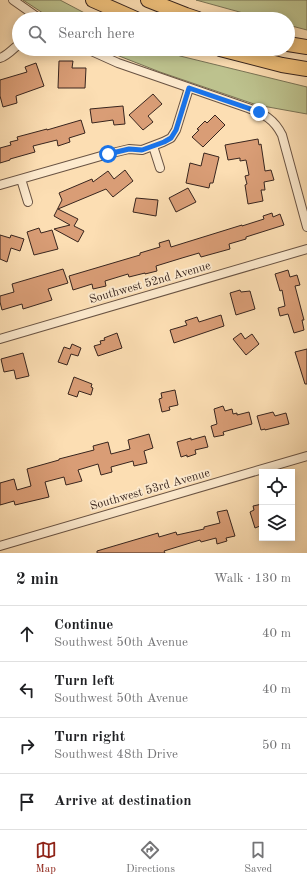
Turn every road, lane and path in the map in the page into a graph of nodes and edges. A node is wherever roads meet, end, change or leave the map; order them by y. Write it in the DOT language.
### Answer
graph roads {
  1 [pos="13,0"];
  2 [pos="93,0"];
  3 [pos="148,0"];
  4 [pos="30,12"];
  5 [pos="120,12"];
  6 [pos="178,12"];
  7 [pos="295,45"];
  8 [pos="307,47"];
  9 [pos="12,50"];
  10 [pos="102,56"];
  11 [pos="247,56"];
  12 [pos="0,58"];
  13 [pos="307,69"];
  14 [pos="189,88"];
  15 [pos="153,146"];
  16 [pos="160,168"];
  17 [pos="21,179"];
  18 [pos="0,185"];
  19 [pos="28,202"];
  20 [pos="307,227"];
  21 [pos="307,249"];
  22 [pos="0,339"];
  23 [pos="307,456"];
  24 [pos="0,546"];
  1 -- 4 [label="street"];
  2 -- 5 [label="highway"];
  3 -- 6 [label="highway"];
  7 -- 8 [label="highway"];
  9 -- 12 [label="street"];
  10 -- 14 [label="street"];
  11 -- 13 [label="highway"];
  14 -- 15 [label="street"];
  14 -- 20 [label="street"];
  15 -- 16 [label="street"];
  15 -- 17 [label="street"];
  17 -- 18 [label="street"];
  17 -- 19 [label="street"];
  21 -- 22 [label="street, Southwest 52nd Avenue"];
  23 -- 24 [label="street, Southwest 53rd Avenue"];
}
